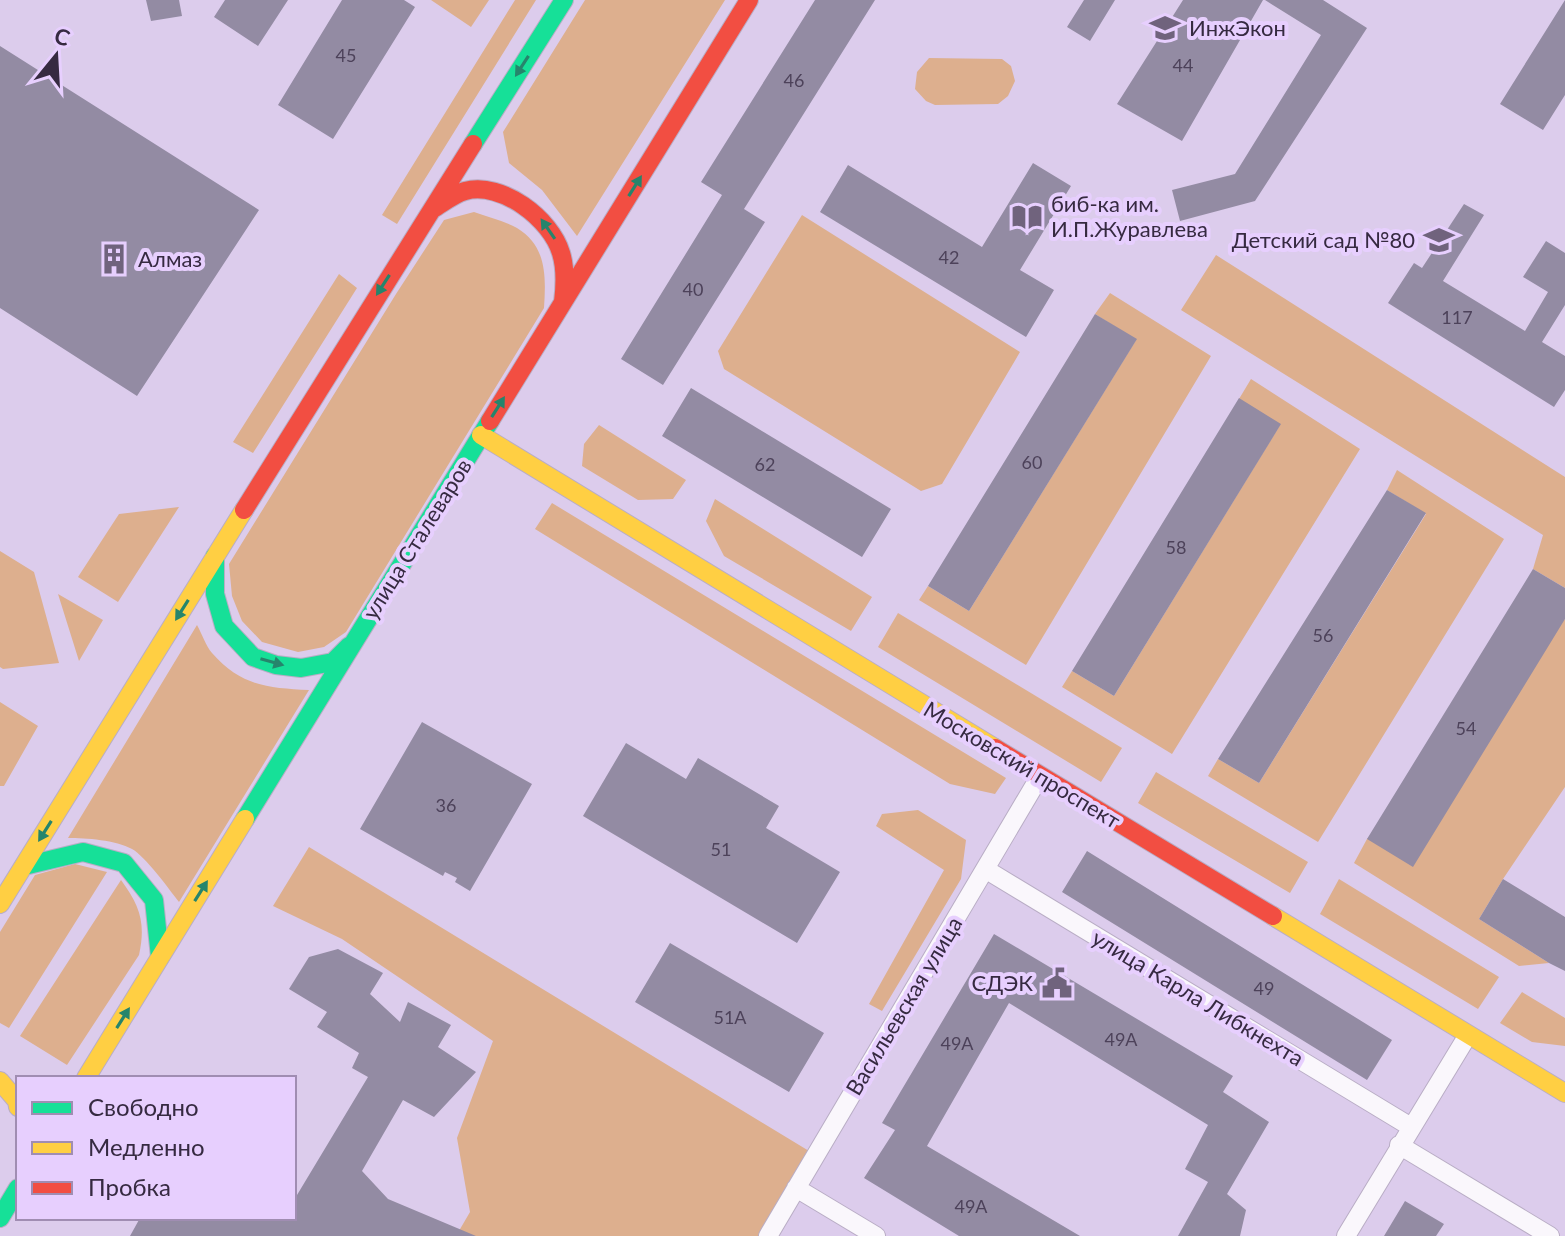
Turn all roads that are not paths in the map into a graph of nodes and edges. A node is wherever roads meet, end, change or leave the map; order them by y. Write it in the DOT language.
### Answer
graph roads {
  1 [pos="564,0"];
  2 [pos="749,0"];
  3 [pos="432,210"];
  4 [pos="563,303"];
  5 [pos="481,435"];
  6 [pos="215,555"];
  7 [pos="356,639"];
  8 [pos="1040,776"];
  9 [pos="24,866"];
  10 [pos="985,869"];
  11 [pos="0,904"];
  12 [pos="160,957"];
  13 [pos="1468,1035"];
  14 [pos="87,1076"];
  15 [pos="0,1081"];
  16 [pos="1565,1093"];
  17 [pos="16,1100"];
  18 [pos="1411,1127"];
  19 [pos="1399,1145"];
  20 [pos="796,1188"];
  21 [pos="16,1191"];
  22 [pos="0,1218"];
  23 [pos="768,1236"];
  24 [pos="876,1236"];
  25 [pos="1346,1236"];
  26 [pos="1550,1236"];
  1 -- 3 [label="main road, one-way"];
  4 -- 2 [label="main road, улица Сталеваров, one-way"];
  4 -- 3 [label="main road, one-way"];
  3 -- 6 [label="main road, one-way"];
  5 -- 4 [label="main road, улица Сталеваров, one-way"];
  5 -- 7 [label="main road, улица Сталеваров"];
  5 -- 8 [label="main road, Московский проспект"];
  6 -- 7 [label="main road, one-way"];
  6 -- 9 [label="main road, one-way"];
  12 -- 7 [label="main road, улица Сталеваров, one-way"];
  8 -- 10 [label="street, Васильевская улица"];
  8 -- 13 [label="main road, Московский проспект"];
  9 -- 11 [label="main road"];
  9 -- 12 [label="main road"];
  10 -- 18 [label="street, улица Карла Либкнехта"];
  10 -- 20 [label="street, Васильевская улица"];
  14 -- 12 [label="main road, улица Сталеваров, one-way"];
  13 -- 16 [label="main road, Московский проспект"];
  13 -- 18 [label="street"];
  15 -- 17 [label="main road"];
  18 -- 19 [label="street"];
  19 -- 25 [label="street"];
  19 -- 26 [label="street"];
  20 -- 23 [label="street, Васильевская улица"];
  20 -- 24 [label="street"];
  21 -- 22 [label="main road"];
}
